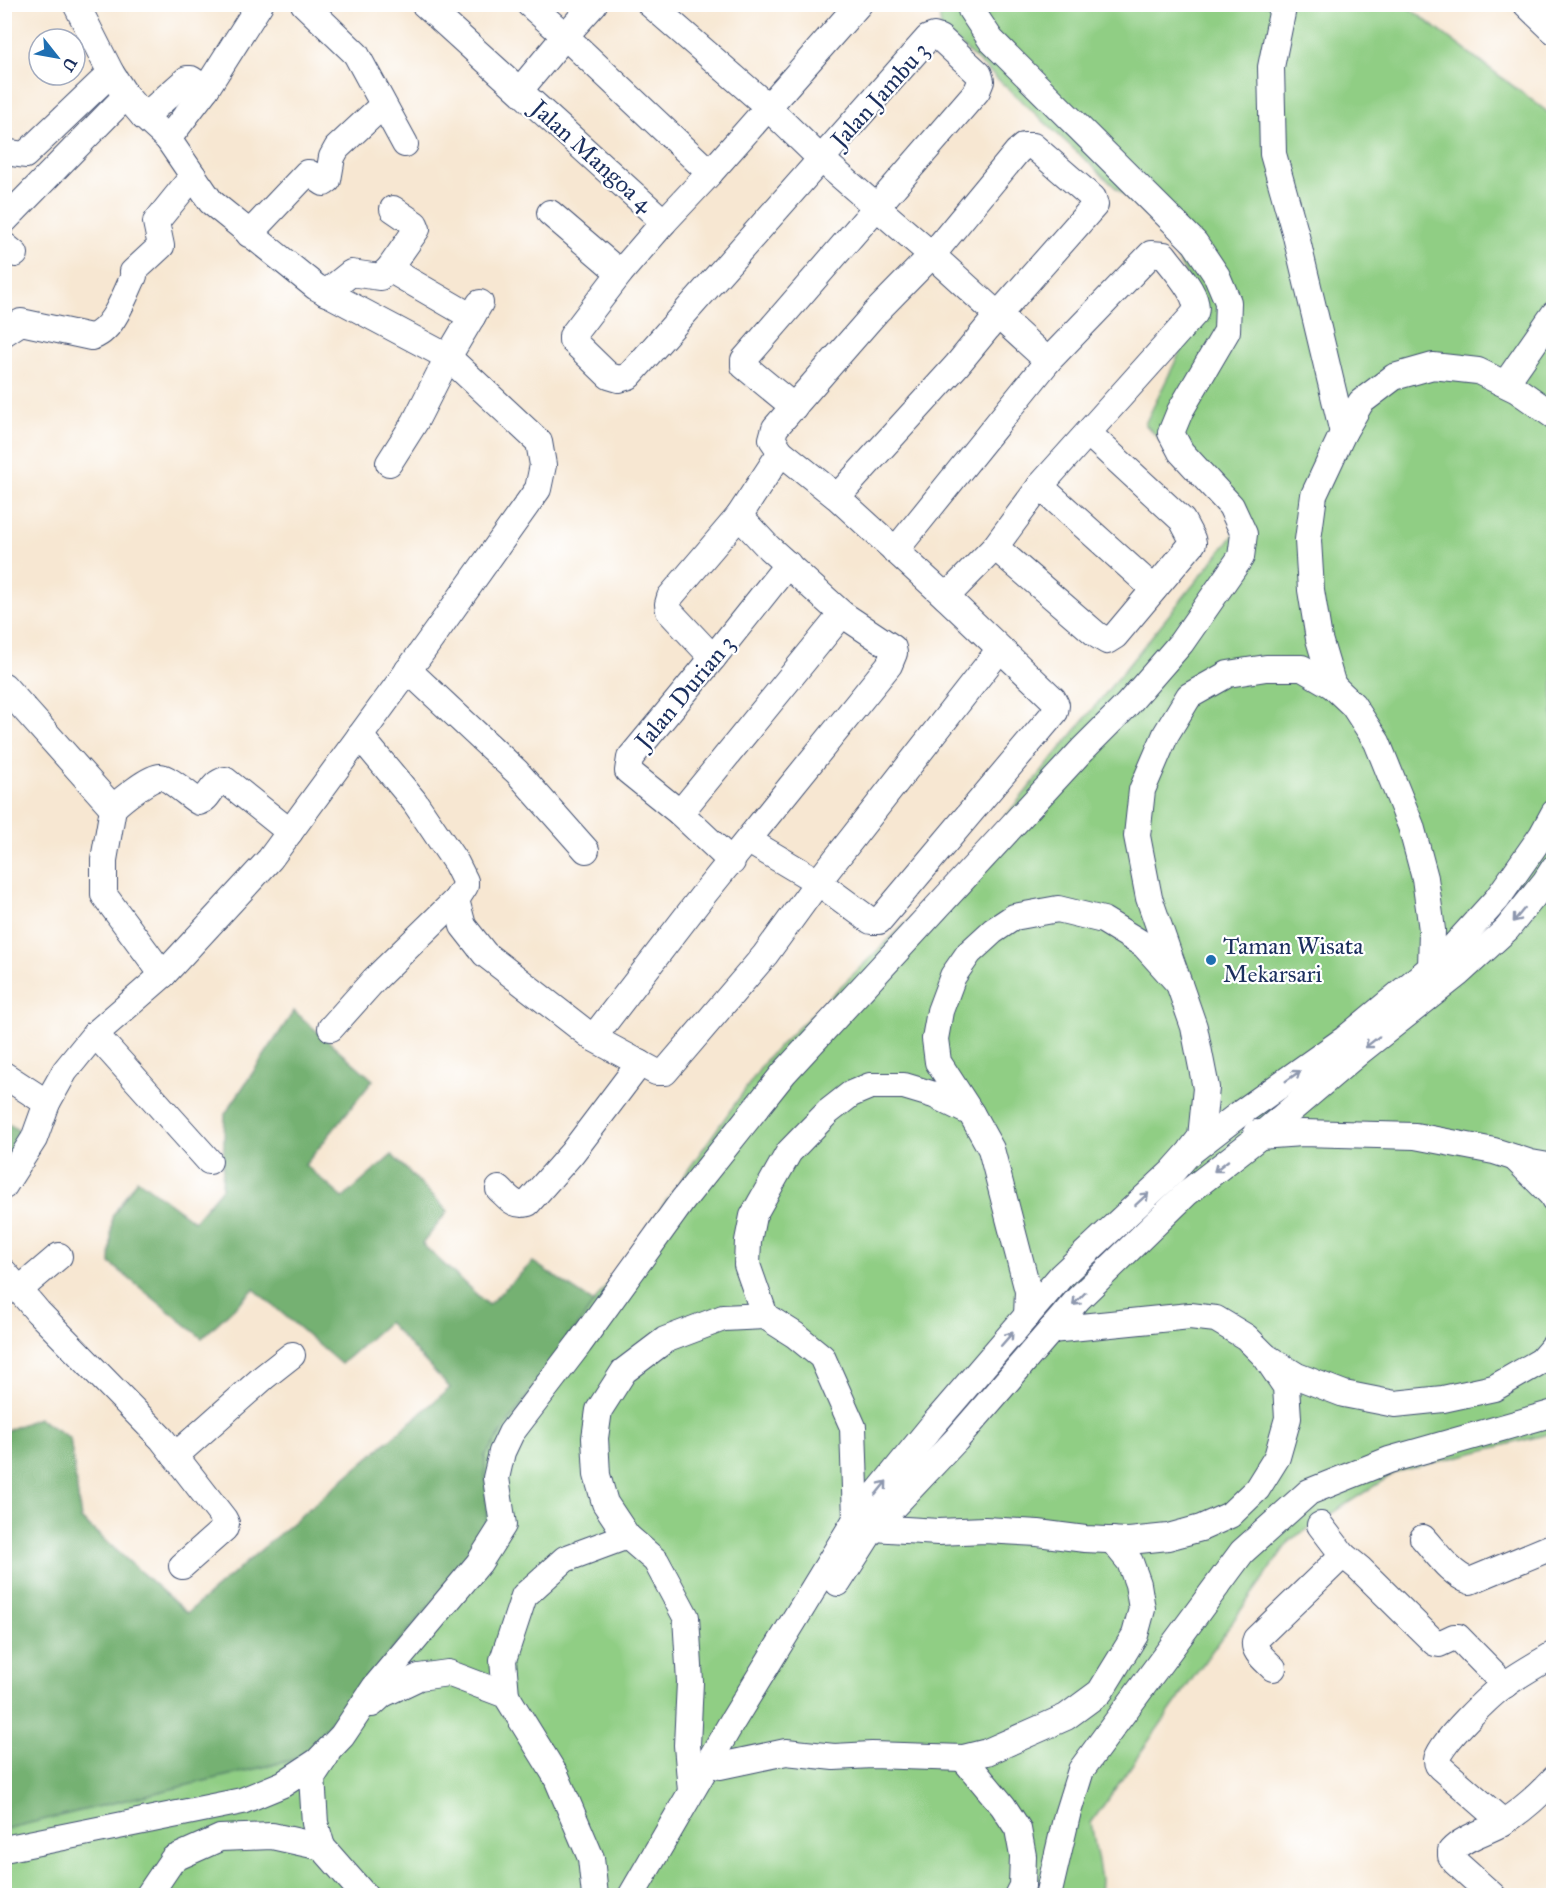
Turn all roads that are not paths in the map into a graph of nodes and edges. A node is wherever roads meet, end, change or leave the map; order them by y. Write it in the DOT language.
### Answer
graph roads {
  1 [pos="76,4"];
  2 [pos="260,4"];
  3 [pos="304,4"];
  4 [pos="424,4"];
  5 [pos="529,4"];
  6 [pos="594,4"];
  7 [pos="650,4"];
  8 [pos="859,4"];
  9 [pos="970,4"];
  10 [pos="1279,4"];
  11 [pos="1526,4"];
  12 [pos="1554,31"];
  13 [pos="565,36"];
  14 [pos="111,73"];
  15 [pos="206,89"];
  16 [pos="520,90"];
  17 [pos="126,96"];
  18 [pos="383,105"];
  19 [pos="768,108"];
  20 [pos="144,117"];
  21 [pos="168,139"];
  22 [pos="405,144"];
  23 [pos="4,152"];
  24 [pos="821,159"];
  25 [pos="710,173"];
  26 [pos="193,176"];
  27 [pos="876,207"];
  28 [pos="393,210"];
  29 [pos="550,213"];
  30 [pos="4,221"];
  31 [pos="664,222"];
  32 [pos="249,234"];
  33 [pos="932,255"];
  34 [pos="389,270"];
  35 [pos="620,273"];
  36 [pos="326,293"];
  37 [pos="1554,314"];
  38 [pos="998,315"];
  39 [pos="4,333"];
  40 [pos="448,357"];
  41 [pos="1048,361"];
  42 [pos="1506,383"];
  43 [pos="794,407"];
  44 [pos="1554,416"];
  45 [pos="1343,433"];
  46 [pos="1089,434"];
  47 [pos="781,452"];
  48 [pos="389,463"];
  49 [pos="1040,486"];
  50 [pos="837,497"];
  51 [pos="739,516"];
  52 [pos="995,547"];
  53 [pos="895,551"];
  54 [pos="788,564"];
  55 [pos="1154,589"];
  56 [pos="946,597"];
  57 [pos="842,614"];
  58 [pos="1000,649"];
  59 [pos="713,658"];
  60 [pos="408,670"];
  61 [pos="4,686"];
  62 [pos="1333,686"];
  63 [pos="360,736"];
  64 [pos="113,808"];
  65 [pos="680,813"];
  66 [pos="1554,813"];
  67 [pos="290,832"];
  68 [pos="749,841"];
  69 [pos="586,849"];
  70 [pos="732,862"];
  71 [pos="1514,873"];
  72 [pos="1551,877"];
  73 [pos="818,882"];
  74 [pos="456,900"];
  75 [pos="1431,968"];
  76 [pos="163,975"];
  77 [pos="1179,984"];
  78 [pos="331,1028"];
  79 [pos="95,1034"];
  80 [pos="593,1038"];
  81 [pos="640,1063"];
  82 [pos="4,1075"];
  83 [pos="47,1103"];
  84 [pos="971,1113"];
  85 [pos="1238,1115"];
  86 [pos="1260,1136"];
  87 [pos="1188,1154"];
  88 [pos="1514,1158"];
  89 [pos="209,1161"];
  90 [pos="1554,1167"];
  91 [pos="4,1186"];
  92 [pos="499,1189"];
  93 [pos="1554,1199"];
  94 [pos="59,1256"];
  95 [pos="12,1281"];
  96 [pos="1027,1316"];
  97 [pos="765,1317"];
  98 [pos="1050,1330"];
  99 [pos="1554,1346"];
  100 [pos="292,1355"];
  101 [pos="1265,1356"];
  102 [pos="1554,1413"];
  103 [pos="175,1456"];
  104 [pos="864,1524"];
  105 [pos="1320,1525"];
  106 [pos="627,1536"];
  107 [pos="1423,1538"];
  108 [pos="1112,1540"];
  109 [pos="1554,1546"];
  110 [pos="1343,1555"];
  111 [pos="182,1566"];
  112 [pos="1554,1654"];
  113 [pos="1273,1668"];
  114 [pos="1505,1685"];
  115 [pos="506,1695"];
  116 [pos="963,1758"];
  117 [pos="720,1766"];
  118 [pos="1554,1779"];
  119 [pos="691,1791"];
  120 [pos="1503,1822"];
  121 [pos="322,1847"];
  122 [pos="4,1849"];
  123 [pos="148,1896"];
  124 [pos="365,1896"];
  125 [pos="596,1896"];
  126 [pos="631,1896"];
  127 [pos="647,1896"];
  128 [pos="1017,1896"];
  129 [pos="1048,1896"];
  130 [pos="1493,1896"];
  1 -- 14 [label="street"];
  2 -- 15 [label="street"];
  3 -- 18 [label="street"];
  4 -- 16 [label="street, Jalan Mangoa 4"];
  5 -- 13 [label="street"];
  6 -- 13 [label="street"];
  7 -- 19 [label="street"];
  8 -- 19 [label="street"];
  9 -- 122 [label="street"];
  10 -- 45 [label="street"];
  11 -- 12 [label="street"];
  13 -- 16 [label="street"];
  13 -- 25 [label="street"];
  14 -- 17 [label="street"];
  14 -- 23 [label="street"];
  15 -- 20 [label="street"];
  15 -- 21 [label="street"];
  16 -- 31 [label="street, Jalan Mangoa 4"];
  17 -- 20 [label="street"];
  17 -- 30 [label="street"];
  18 -- 22 [label="street"];
  18 -- 32 [label="street"];
  19 -- 24 [label="street"];
  19 -- 25 [label="street"];
  20 -- 21 [label="street"];
  21 -- 26 [label="street"];
  24 -- 27 [label="street"];
  24 -- 27 [label="street, Jalan Jambu 3"];
  24 -- 35 [label="street, Jalan Jambu 3"];
  25 -- 31 [label="street"];
  26 -- 32 [label="street"];
  26 -- 39 [label="street"];
  27 -- 33 [label="street"];
  27 -- 43 [label="street"];
  28 -- 34 [label="street"];
  29 -- 35 [label="street"];
  31 -- 35 [label="street"];
  32 -- 36 [label="street"];
  33 -- 38 [label="street"];
  33 -- 38 [label="street"];
  33 -- 43 [label="street"];
  34 -- 36 [label="street"];
  34 -- 40 [label="street"];
  36 -- 40 [label="street"];
  37 -- 42 [label="street"];
  38 -- 41 [label="street"];
  38 -- 50 [label="street"];
  40 -- 48 [label="street"];
  40 -- 60 [label="street"];
  41 -- 46 [label="street"];
  41 -- 53 [label="street"];
  42 -- 44 [label="street"];
  42 -- 45 [label="street"];
  43 -- 47 [label="street"];
  45 -- 62 [label="street"];
  46 -- 49 [label="street"];
  46 -- 55 [label="street"];
  47 -- 50 [label="street"];
  47 -- 51 [label="street"];
  49 -- 52 [label="street"];
  49 -- 55 [label="street"];
  50 -- 53 [label="street"];
  51 -- 54 [label="street"];
  51 -- 59 [label="street"];
  52 -- 55 [label="street"];
  52 -- 56 [label="street"];
  53 -- 56 [label="street"];
  54 -- 57 [label="street"];
  54 -- 59 [label="street, Jalan Durian 3"];
  56 -- 58 [label="street"];
  57 -- 65 [label="street"];
  57 -- 68 [label="street"];
  58 -- 73 [label="street"];
  58 -- 73 [label="street"];
  59 -- 65 [label="street, Jalan Durian 3"];
  60 -- 63 [label="street"];
  60 -- 69 [label="street"];
  61 -- 64 [label="street"];
  62 -- 75 [label="street"];
  62 -- 77 [label="street"];
  63 -- 67 [label="street"];
  63 -- 74 [label="street"];
  64 -- 67 [label="street"];
  64 -- 76 [label="street"];
  65 -- 70 [label="street, Jalan Durian 3"];
  66 -- 71 [label="street"];
  67 -- 76 [label="street"];
  68 -- 70 [label="street"];
  68 -- 73 [label="street"];
  70 -- 80 [label="street"];
  71 -- 72 [label="street"];
  71 -- 75 [label="street"];
  72 -- 86 [label="street, one-way"];
  73 -- 81 [label="street"];
  74 -- 78 [label="street"];
  74 -- 80 [label="street"];
  85 -- 75 [label="street, one-way"];
  76 -- 79 [label="street"];
  77 -- 84 [label="street"];
  77 -- 87 [label="street"];
  79 -- 83 [label="street"];
  79 -- 89 [label="street"];
  80 -- 81 [label="street"];
  81 -- 92 [label="street"];
  82 -- 83 [label="street"];
  83 -- 91 [label="street"];
  84 -- 96 [label="street"];
  84 -- 97 [label="street"];
  85 -- 86 [label="street"];
  85 -- 87 [label="street"];
  86 -- 88 [label="street"];
  86 -- 98 [label="street, one-way"];
  96 -- 87 [label="street, one-way"];
  88 -- 90 [label="street"];
  88 -- 93 [label="street"];
  94 -- 95 [label="street"];
  95 -- 103 [label="street"];
  104 -- 96 [label="street, one-way"];
  97 -- 104 [label="street"];
  97 -- 106 [label="street"];
  98 -- 101 [label="street"];
  98 -- 104 [label="street"];
  99 -- 101 [label="street"];
  100 -- 103 [label="street"];
  101 -- 108 [label="street"];
  102 -- 129 [label="street"];
  103 -- 111 [label="street"];
  104 -- 108 [label="street"];
  104 -- 117 [label="street"];
  104 -- 119 [label="street"];
  105 -- 110 [label="street"];
  106 -- 115 [label="street"];
  106 -- 119 [label="street"];
  107 -- 109 [label="street"];
  108 -- 116 [label="street"];
  110 -- 113 [label="street"];
  110 -- 114 [label="street"];
  112 -- 114 [label="street"];
  114 -- 120 [label="street"];
  115 -- 121 [label="street"];
  115 -- 125 [label="street"];
  116 -- 117 [label="street"];
  116 -- 128 [label="street"];
  117 -- 127 [label="street"];
  118 -- 120 [label="street"];
  119 -- 126 [label="street"];
  120 -- 130 [label="street"];
  121 -- 123 [label="street"];
  121 -- 124 [label="street"];
}
